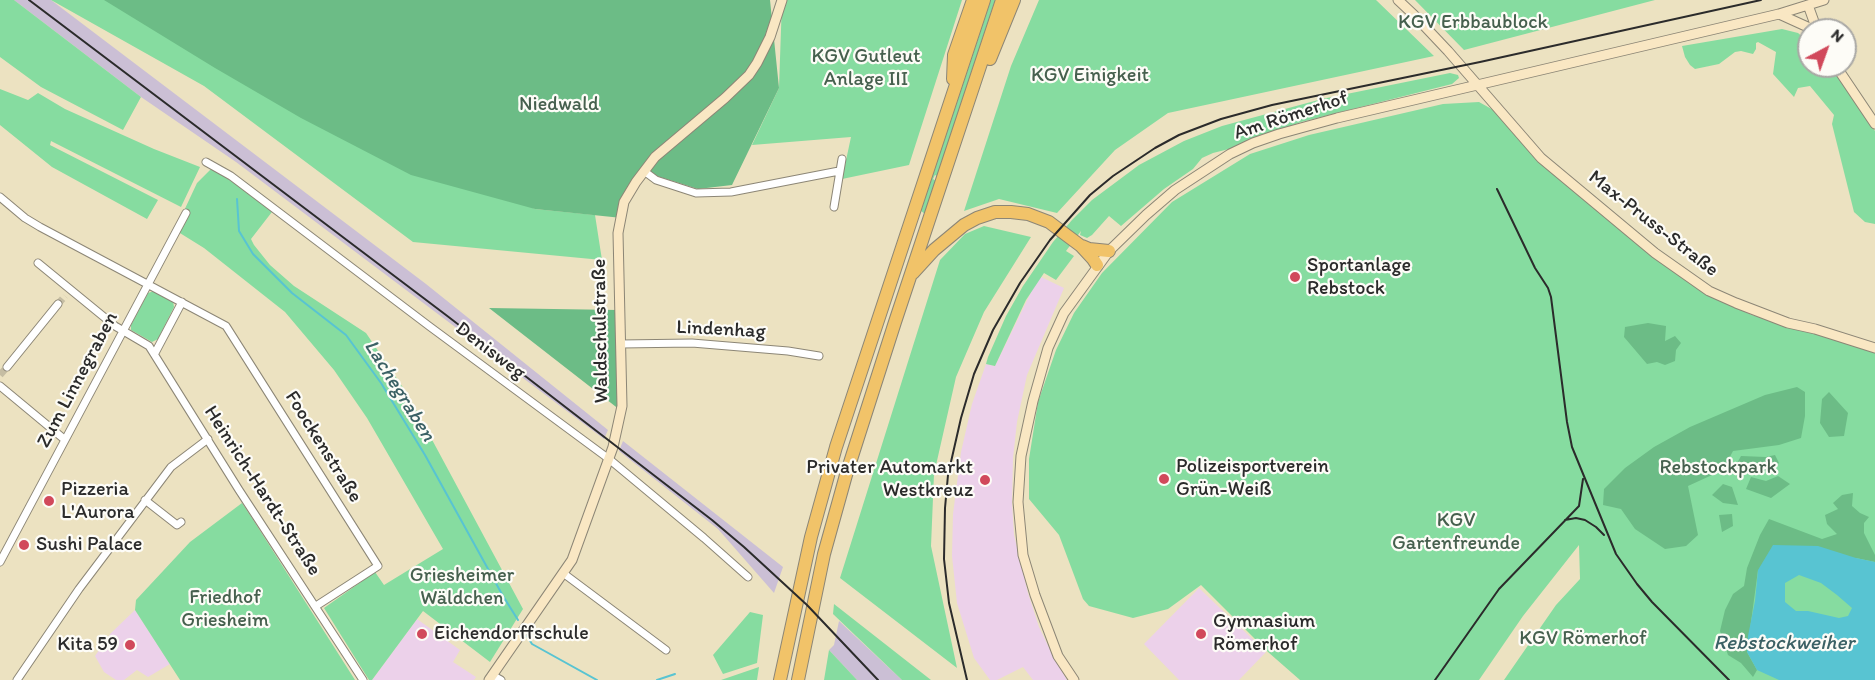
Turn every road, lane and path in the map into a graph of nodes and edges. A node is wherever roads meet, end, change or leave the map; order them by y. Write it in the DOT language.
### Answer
graph roads {
  1 [pos="782,0"];
  2 [pos="973,0"];
  3 [pos="984,0"];
  4 [pos="1002,0"];
  5 [pos="1014,0"];
  6 [pos="1398,0"];
  7 [pos="1824,0"];
  8 [pos="1808,5"];
  9 [pos="1779,14"];
  10 [pos="1807,18"];
  11 [pos="1797,22"];
  12 [pos="1844,78"];
  13 [pos="1479,85"];
  14 [pos="951,95"];
  15 [pos="1875,124"];
  16 [pos="954,146"];
  17 [pos="842,159"];
  18 [pos="206,162"];
  19 [pos="644,171"];
  20 [pos="839,171"];
  21 [pos="0,197"];
  22 [pos="834,207"];
  23 [pos="186,213"];
  24 [pos="1081,246"];
  25 [pos="1108,250"];
  26 [pos="38,263"];
  27 [pos="1097,265"];
  28 [pos="910,276"];
  29 [pos="148,284"];
  30 [pos="182,302"];
  31 [pos="58,304"];
  32 [pos="123,331"];
  33 [pos="621,344"];
  34 [pos="1875,348"];
  35 [pos="155,353"];
  36 [pos="819,356"];
  37 [pos="7,367"];
  38 [pos="0,386"];
  39 [pos="64,439"];
  40 [pos="208,439"];
  41 [pos="609,459"];
  42 [pos="145,500"];
  43 [pos="181,522"];
  44 [pos="3,550"];
  45 [pos="0,562"];
  46 [pos="563,573"];
  47 [pos="748,577"];
  48 [pos="316,606"];
  49 [pos="666,650"];
  50 [pos="494,678"];
  51 [pos="17,680"];
  52 [pos="363,680"];
  53 [pos="780,680"];
  54 [pos="798,680"];
  55 [pos="1074,680"];
  1 -- 19 [label="main road, Waldschulstraße"];
  2 -- 14 [label="highway"];
  3 -- 14 [label="highway"];
  4 -- 16 [label="highway"];
  5 -- 16 [label="highway"];
  6 -- 13 [label="main road, Max-Pruss-Straße"];
  7 -- 8 [label="main road, Am Römerhof"];
  8 -- 9 [label="main road, Am Römerhof"];
  8 -- 10 [label="main road"];
  9 -- 11 [label="main road"];
  9 -- 13 [label="main road, Am Römerhof"];
  12 -- 15 [label="main road"];
  13 -- 25 [label="main road, Am Römerhof"];
  13 -- 34 [label="main road, Max-Pruss-Straße"];
  14 -- 53 [label="highway"];
  16 -- 28 [label="highway"];
  17 -- 20 [label="street"];
  18 -- 41 [label="street, Denisweg"];
  19 -- 20 [label="street"];
  19 -- 33 [label="main road, Waldschulstraße"];
  20 -- 22 [label="street"];
  21 -- 29 [label="street, Foockenstraße"];
  23 -- 29 [label="street, Zum Linnegraben"];
  24 -- 25 [label="highway"];
  24 -- 27 [label="highway"];
  24 -- 28 [label="highway"];
  25 -- 27 [label="main road, Am Römerhof"];
  26 -- 32 [label="street, Heinrich-Hardt-Straße"];
  27 -- 55 [label="main road, Am Römerhof"];
  28 -- 54 [label="highway"];
  29 -- 30 [label="street, Foockenstraße"];
  29 -- 32 [label="street, Zum Linnegraben"];
  30 -- 35 [label="street"];
  30 -- 48 [label="street, Foockenstraße"];
  31 -- 37 [label="street"];
  32 -- 35 [label="street, Heinrich-Hardt-Straße"];
  32 -- 39 [label="street, Zum Linnegraben"];
  33 -- 36 [label="street, Lindenhag"];
  33 -- 41 [label="main road, Waldschulstraße"];
  35 -- 40 [label="street, Heinrich-Hardt-Straße"];
  38 -- 39 [label="street"];
  39 -- 44 [label="street, Zum Linnegraben"];
  40 -- 42 [label="street"];
  40 -- 48 [label="street, Heinrich-Hardt-Straße"];
  41 -- 46 [label="main road, Waldschulstraße"];
  41 -- 47 [label="street, Denisweg"];
  42 -- 43 [label="street"];
  42 -- 51 [label="street"];
  44 -- 45 [label="street, Zum Linnegraben"];
  46 -- 49 [label="street"];
  46 -- 50 [label="main road, Waldschulstraße"];
  48 -- 52 [label="street, Heinrich-Hardt-Straße"];
}
